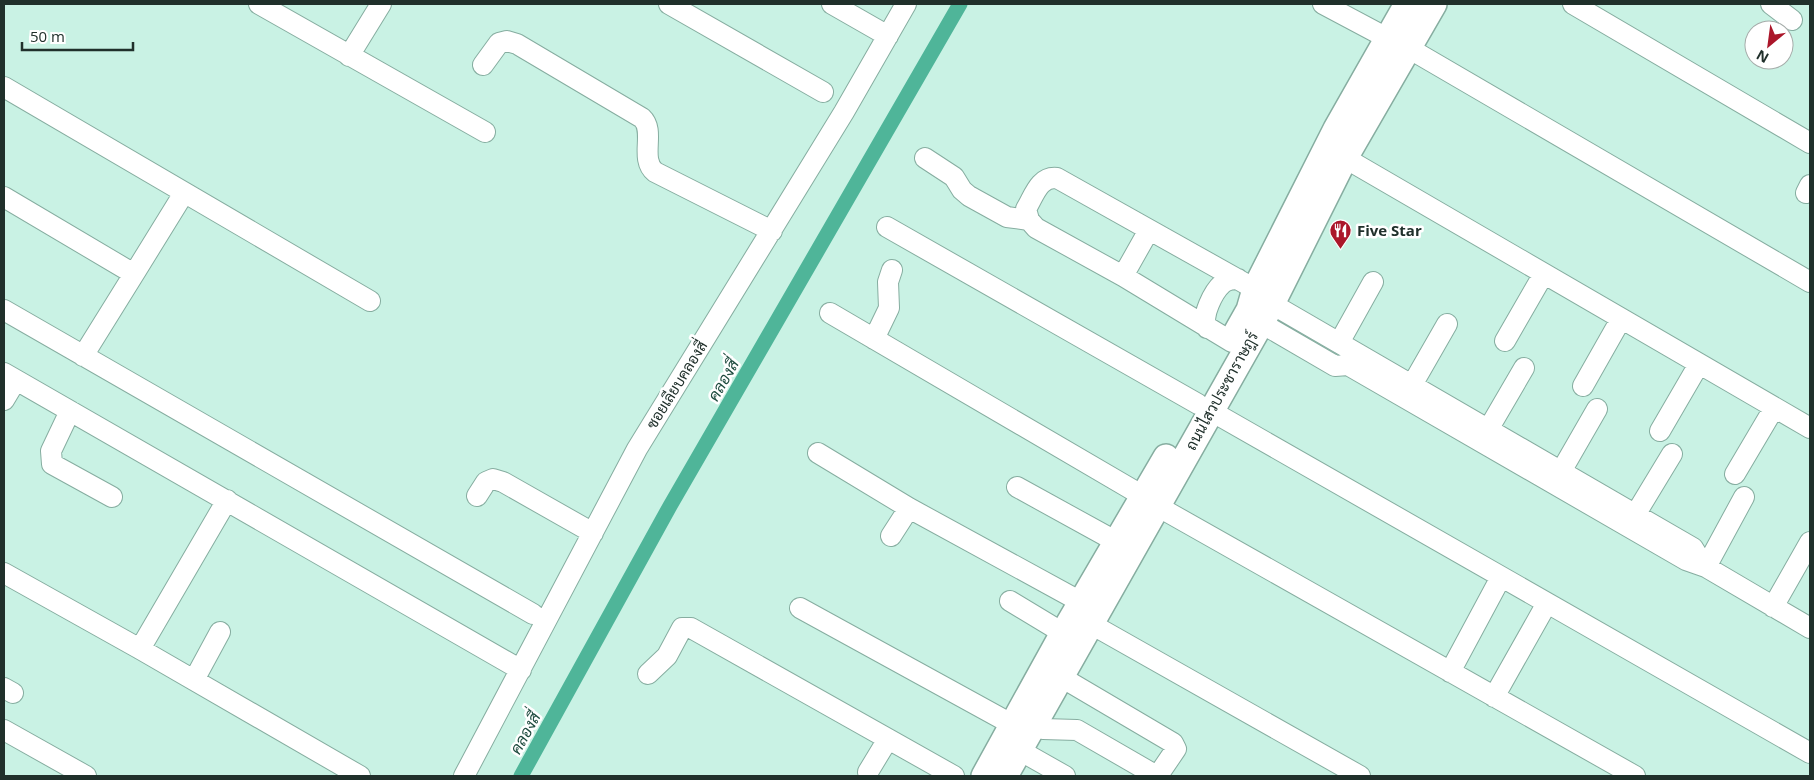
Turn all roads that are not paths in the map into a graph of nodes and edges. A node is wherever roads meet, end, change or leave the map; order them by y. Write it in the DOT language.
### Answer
graph roads {
  1 [pos="259,4"];
  2 [pos="381,4"];
  3 [pos="669,4"];
  4 [pos="832,4"];
  5 [pos="906,4"];
  6 [pos="1323,4"];
  7 [pos="1407,4"];
  8 [pos="1434,4"];
  9 [pos="1573,4"];
  10 [pos="1771,4"];
  11 [pos="1792,20"];
  12 [pos="888,36"];
  13 [pos="1387,38"];
  14 [pos="1410,49"];
  15 [pos="349,56"];
  16 [pos="483,65"];
  17 [pos="4,87"];
  18 [pos="823,92"];
  19 [pos="485,132"];
  20 [pos="1810,143"];
  21 [pos="925,158"];
  22 [pos="1345,158"];
  23 [pos="184,193"];
  24 [pos="4,197"];
  25 [pos="1029,220"];
  26 [pos="886,227"];
  27 [pos="1149,230"];
  28 [pos="772,231"];
  29 [pos="892,270"];
  30 [pos="134,274"];
  31 [pos="1543,275"];
  32 [pos="1123,276"];
  33 [pos="1372,282"];
  34 [pos="1810,282"];
  35 [pos="1256,299"];
  36 [pos="370,301"];
  37 [pos="4,310"];
  38 [pos="830,313"];
  39 [pos="1621,319"];
  40 [pos="1447,324"];
  41 [pos="1207,328"];
  42 [pos="874,339"];
  43 [pos="1505,341"];
  44 [pos="1232,342"];
  45 [pos="1347,354"];
  46 [pos="83,356"];
  47 [pos="1699,364"];
  48 [pos="1524,368"];
  49 [pos="10,377"];
  50 [pos="1412,385"];
  51 [pos="1582,386"];
  52 [pos="4,400"];
  53 [pos="1204,408"];
  54 [pos="1774,408"];
  55 [pos="1597,409"];
  56 [pos="70,411"];
  57 [pos="1810,428"];
  58 [pos="1660,431"];
  59 [pos="1485,436"];
  60 [pos="818,453"];
  61 [pos="1672,454"];
  62 [pos="1736,474"];
  63 [pos="1558,478"];
  64 [pos="1017,487"];
  65 [pos="477,496"];
  66 [pos="112,497"];
  67 [pos="1744,497"];
  68 [pos="227,500"];
  69 [pos="1150,501"];
  70 [pos="909,508"];
  71 [pos="1632,521"];
  72 [pos="593,533"];
  73 [pos="891,536"];
  74 [pos="1117,542"];
  75 [pos="1810,542"];
  76 [pos="1705,566"];
  77 [pos="4,573"];
  78 [pos="1501,577"];
  79 [pos="1010,601"];
  80 [pos="1547,603"];
  81 [pos="1773,606"];
  82 [pos="800,608"];
  83 [pos="1086,613"];
  84 [pos="533,614"];
  85 [pos="1810,628"];
  86 [pos="220,632"];
  87 [pos="1063,633"];
  88 [pos="140,649"];
  89 [pos="521,670"];
  90 [pos="1450,672"];
  91 [pos="648,674"];
  92 [pos="1061,677"];
  93 [pos="194,680"];
  94 [pos="1494,697"];
  95 [pos="4,730"];
  96 [pos="1024,733"];
  97 [pos="888,739"];
  98 [pos="1810,752"];
  99 [pos="868,772"];
  100 [pos="86,776"];
  101 [pos="360,776"];
  102 [pos="464,776"];
  103 [pos="954,776"];
  104 [pos="984,776"];
  105 [pos="1005,776"];
  106 [pos="1065,776"];
  107 [pos="1360,776"];
  108 [pos="1635,776"];
  1 -- 15 [label="street"];
  2 -- 15 [label="street"];
  3 -- 18 [label="street"];
  4 -- 12 [label="street"];
  5 -- 12 [label="street, ซอยเลียบคลองสี่"];
  6 -- 13 [label="street"];
  7 -- 13 [label="main road, ถนนไสวประชาราษฎร์"];
  8 -- 14 [label="main road, ถนนไสวประชาราษฎร์"];
  9 -- 20 [label="street"];
  10 -- 11 [label="street"];
  12 -- 28 [label="street, ซอยเลียบคลองสี่"];
  13 -- 35 [label="main road, ถนนไสวประชาราษฎร์"];
  14 -- 22 [label="main road, ถนนไสวประชาราษฎร์"];
  14 -- 34 [label="street"];
  15 -- 19 [label="street"];
  16 -- 28 [label="street"];
  17 -- 23 [label="street"];
  21 -- 25 [label="street"];
  22 -- 31 [label="street"];
  22 -- 35 [label="main road, ถนนไสวประชาราษฎร์"];
  23 -- 30 [label="street"];
  23 -- 36 [label="street"];
  24 -- 30 [label="street"];
  25 -- 27 [label="street"];
  25 -- 32 [label="street"];
  26 -- 53 [label="street"];
  27 -- 32 [label="street"];
  27 -- 35 [label="street"];
  28 -- 72 [label="street, ซอยเลียบคลองสี่"];
  29 -- 42 [label="street"];
  30 -- 46 [label="street"];
  31 -- 39 [label="street"];
  31 -- 43 [label="street"];
  32 -- 41 [label="street"];
  33 -- 45 [label="street"];
  35 -- 41 [label="street"];
  35 -- 44 [label="main road, ถนนไสวประชาราษฎร์"];
  35 -- 45 [label="street"];
  35 -- 53 [label="main road, ถนนไสวประชาราษฎร์"];
  37 -- 46 [label="street"];
  38 -- 42 [label="street"];
  39 -- 47 [label="street"];
  39 -- 51 [label="street"];
  40 -- 50 [label="street"];
  41 -- 44 [label="street"];
  42 -- 69 [label="street"];
  44 -- 53 [label="main road, ถนนไสวประชาราษฎร์"];
  45 -- 50 [label="street"];
  45 -- 59 [label="street"];
  46 -- 84 [label="street"];
  47 -- 54 [label="street"];
  47 -- 58 [label="street"];
  48 -- 59 [label="street"];
  49 -- 52 [label="street"];
  49 -- 56 [label="street"];
  50 -- 59 [label="street"];
  53 -- 69 [label="main road, ถนนไสวประชาราษฎร์"];
  53 -- 78 [label="street"];
  54 -- 57 [label="street"];
  54 -- 62 [label="street"];
  55 -- 63 [label="street"];
  56 -- 66 [label="street"];
  56 -- 68 [label="street"];
  59 -- 63 [label="street"];
  60 -- 70 [label="street"];
  61 -- 71 [label="street"];
  63 -- 71 [label="street"];
  64 -- 74 [label="street"];
  65 -- 72 [label="street"];
  67 -- 76 [label="street"];
  68 -- 88 [label="street"];
  68 -- 89 [label="street"];
  69 -- 74 [label="main road, ถนนไสวประชาราษฎร์"];
  69 -- 83 [label="main road, ถนนไสวประชาราษฎร์"];
  69 -- 90 [label="street"];
  70 -- 73 [label="street"];
  70 -- 83 [label="street"];
  71 -- 76 [label="street"];
  72 -- 89 [label="street, ซอยเลียบคลองสี่"];
  74 -- 83 [label="main road, ถนนไสวประชาราษฎร์"];
  75 -- 81 [label="street"];
  76 -- 81 [label="street"];
  77 -- 88 [label="street"];
  78 -- 80 [label="street"];
  78 -- 90 [label="street"];
  79 -- 87 [label="street"];
  80 -- 94 [label="street"];
  80 -- 98 [label="street"];
  81 -- 85 [label="street"];
  82 -- 96 [label="street"];
  83 -- 87 [label="main road, ถนนไสวประชาราษฎร์"];
  83 -- 92 [label="main road, ถนนไสวประชาราษฎร์"];
  83 -- 107 [label="street"];
  86 -- 93 [label="street"];
  87 -- 96 [label="main road, ถนนไสวประชาราษฎร์"];
  88 -- 93 [label="street"];
  89 -- 102 [label="street, ซอยเลียบคลองสี่"];
  90 -- 94 [label="street"];
  91 -- 97 [label="street"];
  92 -- 96 [label="main road, ถนนไสวประชาราษฎร์"];
  92 -- 96 [label="street"];
  93 -- 101 [label="street"];
  94 -- 108 [label="street"];
  95 -- 100 [label="street"];
  96 -- 104 [label="main road, ถนนไสวประชาราษฎร์"];
  96 -- 105 [label="main road, ถนนไสวประชาราษฎร์"];
  96 -- 106 [label="street"];
  97 -- 99 [label="street"];
  97 -- 103 [label="street"];
}
